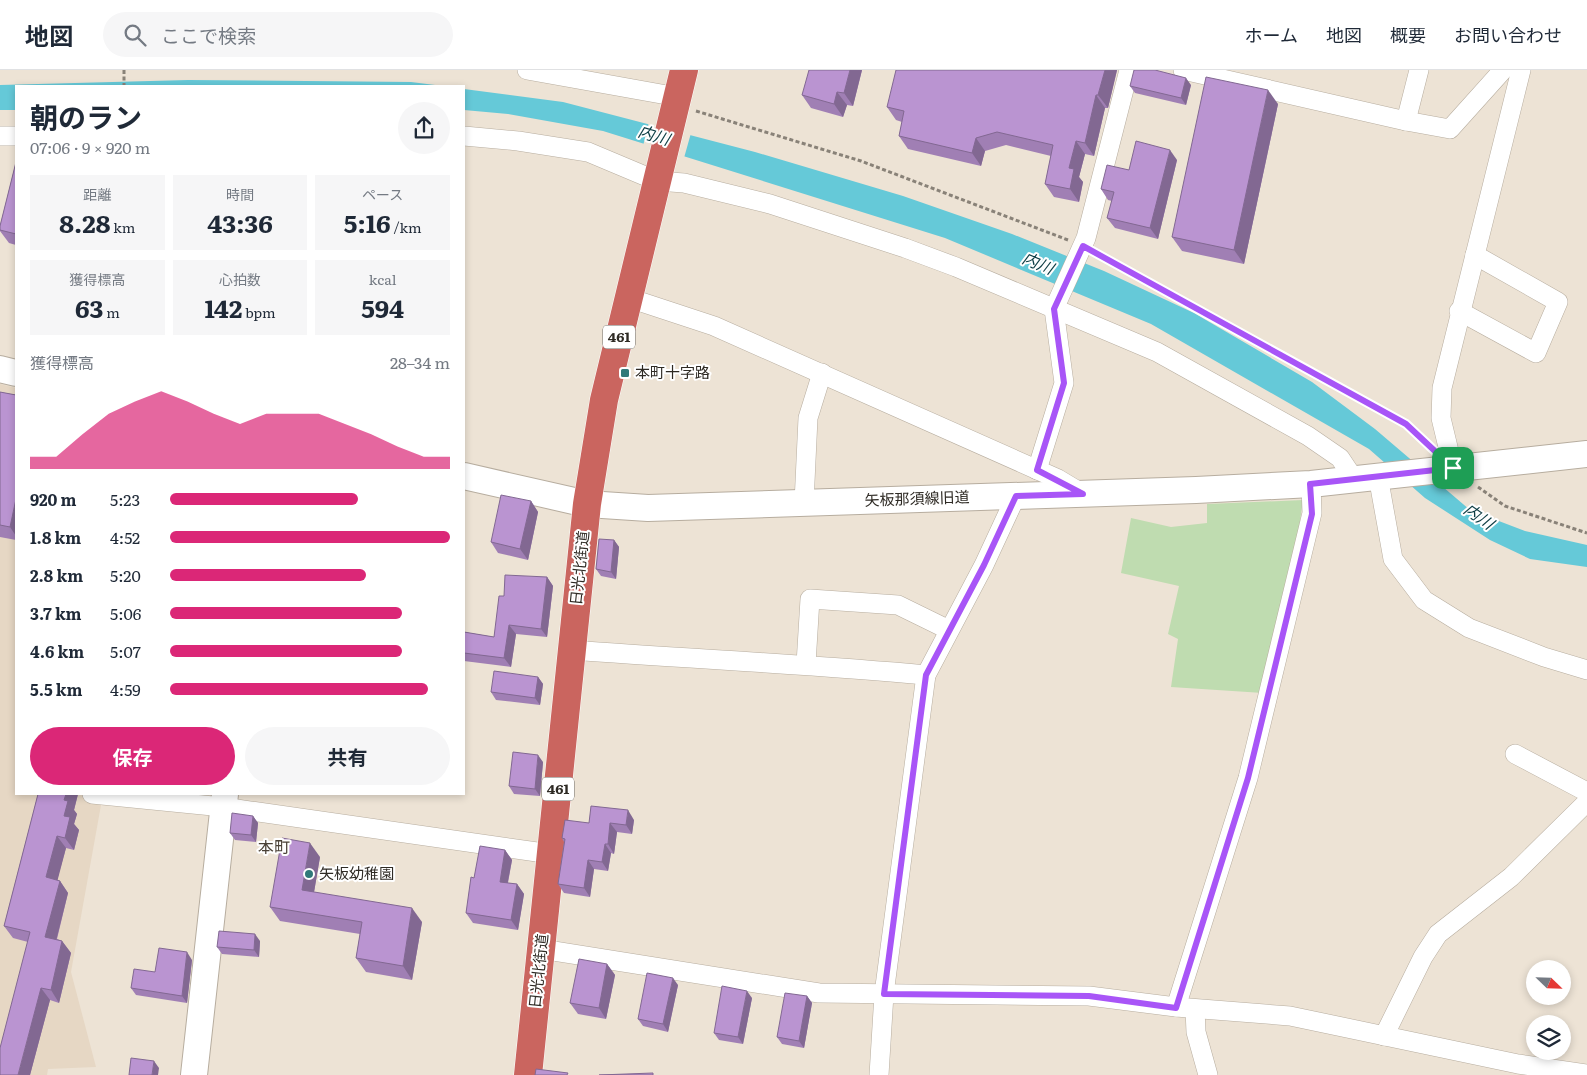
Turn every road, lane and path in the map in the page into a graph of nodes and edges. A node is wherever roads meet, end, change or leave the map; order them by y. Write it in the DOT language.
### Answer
graph roads {
  1 [pos="124,70"];
  2 [pos="527,70"];
  3 [pos="684,70"];
  4 [pos="1128,70"];
  5 [pos="1183,70"];
  6 [pos="1419,70"];
  7 [pos="1503,70"];
  8 [pos="1521,70"];
  9 [pos="124,85"];
  10 [pos="676,106"];
  11 [pos="1406,122"];
  12 [pos="0,136"];
  13 [pos="15,136"];
  14 [pos="465,136"];
  15 [pos="658,176"];
  16 [pos="1083,246"];
  17 [pos="1475,255"];
  18 [pos="629,298"];
  19 [pos="1054,309"];
  20 [pos="1459,311"];
  21 [pos="0,369"];
  22 [pos="15,373"];
  23 [pos="822,374"];
  24 [pos="1587,454"];
  25 [pos="1451,468"];
  26 [pos="1037,470"];
  27 [pos="465,476"];
  28 [pos="1368,477"];
  29 [pos="1310,484"];
  30 [pos="1083,494"];
  31 [pos="1016,496"];
  32 [pos="804,503"];
  33 [pos="587,504"];
  34 [pos="1587,533"];
  35 [pos="949,630"];
  36 [pos="572,650"];
  37 [pos="806,664"];
  38 [pos="1587,670"];
  39 [pos="926,675"];
  40 [pos="1515,754"];
  41 [pos="1587,792"];
  42 [pos="114,795"];
  43 [pos="224,800"];
  44 [pos="1587,802"];
  45 [pos="551,854"];
  46 [pos="541,949"];
  47 [pos="884,994"];
  48 [pos="1186,1008"];
  49 [pos="1384,1036"];
  50 [pos="1510,1069"];
  51 [pos="1587,1074"];
  52 [pos="194,1075"];
  53 [pos="528,1075"];
  54 [pos="879,1075"];
  55 [pos="1208,1075"];
  1 -- 9 [label="path"];
  2 -- 10 [label="street"];
  3 -- 10 [label="highway, 日光北街道 / 461"];
  4 -- 16 [label="street"];
  5 -- 11 [label="street"];
  6 -- 11 [label="street"];
  7 -- 11 [label="street"];
  8 -- 17 [label="street"];
  10 -- 15 [label="highway, 日光北街道 / 461"];
  10 -- 16 [label="path"];
  12 -- 13 [label="street"];
  14 -- 15 [label="street"];
  15 -- 18 [label="highway, 日光北街道 / 461"];
  15 -- 19 [label="street"];
  16 -- 19 [label="street"];
  16 -- 25 [label="path"];
  17 -- 20 [label="street"];
  17 -- 20 [label="street"];
  18 -- 23 [label="street"];
  18 -- 33 [label="highway, 日光北街道 / 461"];
  19 -- 26 [label="street"];
  19 -- 28 [label="street"];
  20 -- 25 [label="street"];
  21 -- 22 [label="street"];
  23 -- 26 [label="street"];
  23 -- 32 [label="street"];
  24 -- 25 [label="street"];
  25 -- 28 [label="street, 矢板那須線旧道"];
  25 -- 34 [label="path"];
  26 -- 30 [label="street"];
  27 -- 33 [label="street, 矢板那須線旧道"];
  28 -- 29 [label="street, 矢板那須線旧道"];
  28 -- 38 [label="street"];
  29 -- 30 [label="street, 矢板那須線旧道"];
  29 -- 48 [label="street"];
  30 -- 31 [label="street, 矢板那須線旧道"];
  31 -- 32 [label="street, 矢板那須線旧道"];
  31 -- 35 [label="street"];
  32 -- 33 [label="street, 矢板那須線旧道"];
  33 -- 36 [label="highway, 日光北街道 / 461"];
  35 -- 37 [label="street"];
  35 -- 39 [label="street"];
  36 -- 37 [label="street"];
  36 -- 45 [label="highway, 日光北街道 / 461"];
  37 -- 39 [label="street"];
  39 -- 47 [label="street"];
  40 -- 41 [label="street"];
  42 -- 43 [label="street"];
  43 -- 45 [label="street"];
  43 -- 52 [label="street"];
  44 -- 49 [label="street"];
  45 -- 46 [label="highway, 日光北街道 / 461"];
  46 -- 47 [label="street"];
  46 -- 53 [label="highway, 日光北街道 / 461"];
  47 -- 48 [label="street"];
  47 -- 54 [label="street"];
  48 -- 49 [label="street"];
  48 -- 55 [label="street"];
  49 -- 50 [label="street"];
  50 -- 51 [label="street"];
}
